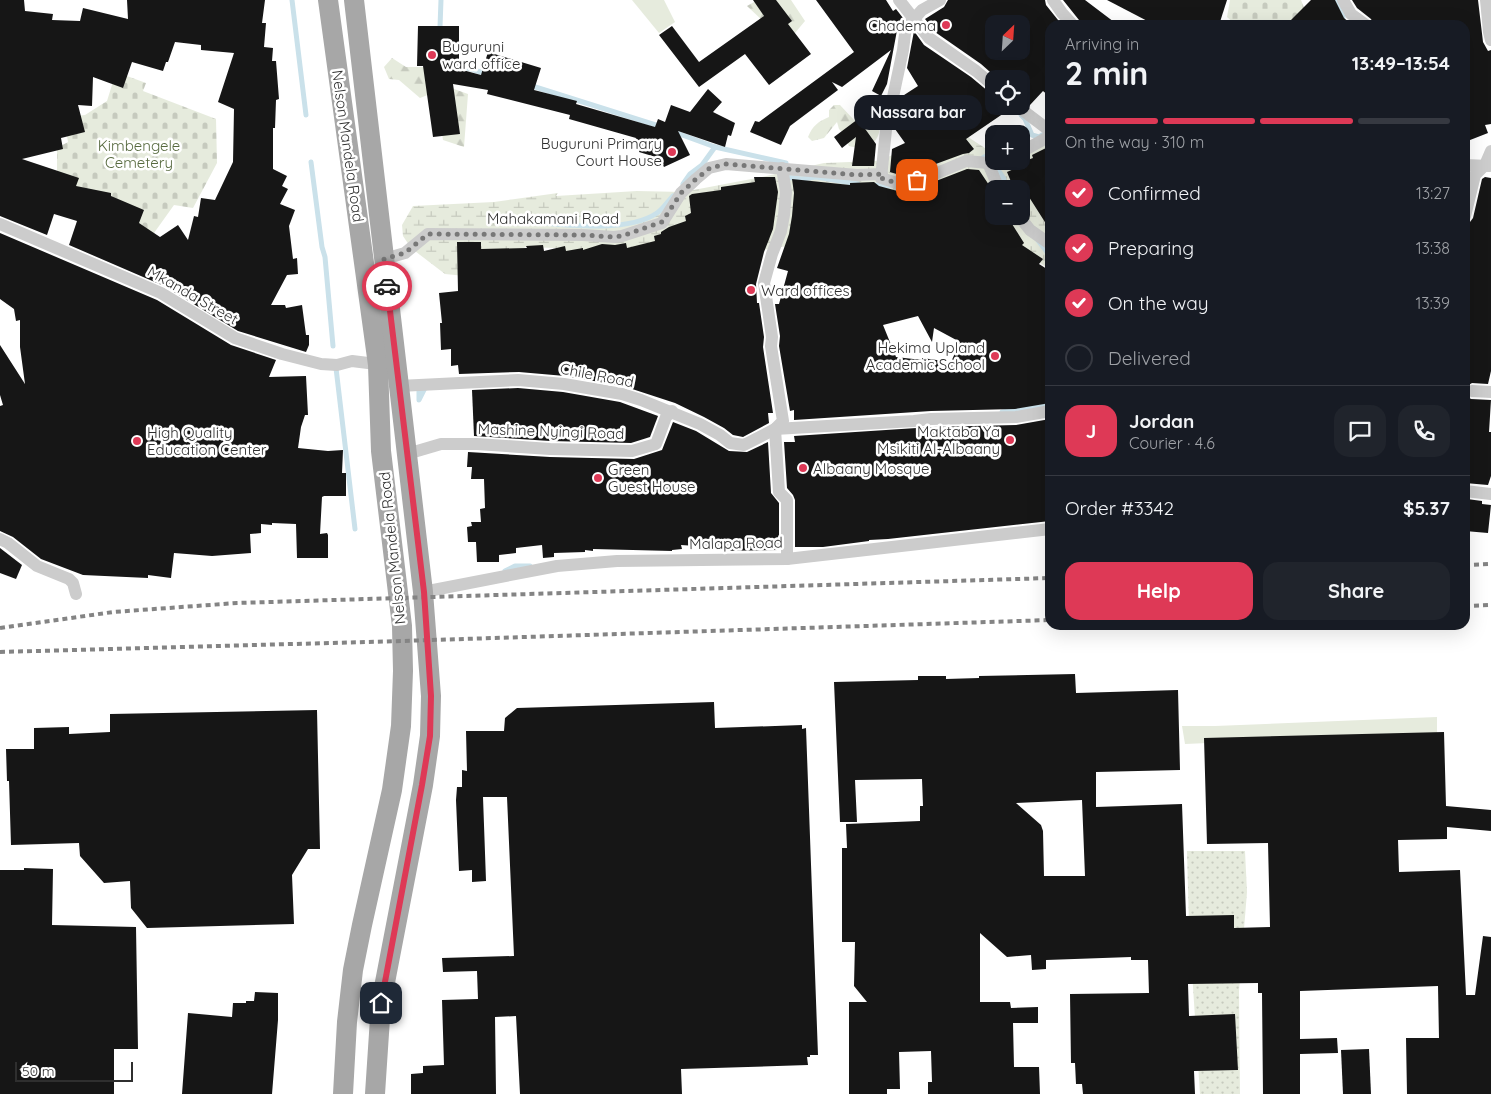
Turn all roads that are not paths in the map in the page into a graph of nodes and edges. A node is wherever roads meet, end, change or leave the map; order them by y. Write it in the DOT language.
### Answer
graph roads {
  1 [pos="328,0"];
  2 [pos="354,0"];
  3 [pos="899,0"];
  4 [pos="940,0"];
  5 [pos="1053,0"];
  6 [pos="1344,0"];
  7 [pos="1486,0"];
  8 [pos="1351,14"];
  9 [pos="914,20"];
  10 [pos="1068,20"];
  11 [pos="1347,20"];
  12 [pos="1359,20"];
  13 [pos="1491,40"];
  14 [pos="985,79"];
  15 [pos="1028,115"];
  16 [pos="1045,127"];
  17 [pos="1045,139"];
  18 [pos="1030,147"];
  19 [pos="1491,151"];
  20 [pos="985,162"];
  21 [pos="1470,166"];
  22 [pos="1488,166"];
  23 [pos="782,168"];
  24 [pos="882,174"];
  25 [pos="1470,197"];
  26 [pos="0,224"];
  27 [pos="1026,225"];
  28 [pos="1045,240"];
  29 [pos="384,259"];
  30 [pos="387,365"];
  31 [pos="399,386"];
  32 [pos="1472,391"];
  33 [pos="1491,392"];
  34 [pos="672,411"];
  35 [pos="1045,412"];
  36 [pos="775,429"];
  37 [pos="407,454"];
  38 [pos="1470,492"];
  39 [pos="1491,494"];
  40 [pos="1045,530"];
  41 [pos="0,539"];
  42 [pos="787,559"];
  43 [pos="424,592"];
  44 [pos="76,594"];
  45 [pos="343,1094"];
  46 [pos="375,1094"];
  1 -- 30 [label="main road, Nelson Mandela Road"];
  2 -- 29 [label="main road, Nelson Mandela Road"];
  3 -- 9 [label="street"];
  4 -- 9 [label="street"];
  5 -- 10 [label="street"];
  6 -- 8 [label="street"];
  7 -- 13 [label="street"];
  8 -- 11 [label="street"];
  8 -- 12 [label="street"];
  9 -- 14 [label="street"];
  9 -- 24 [label="street"];
  15 -- 16 [label="street"];
  17 -- 18 [label="street"];
  19 -- 22 [label="street"];
  20 -- 24 [label="street"];
  21 -- 22 [label="street"];
  22 -- 25 [label="street"];
  23 -- 24 [label="street, Mahakamani Road"];
  23 -- 29 [label="street, Mahakamani Road"];
  23 -- 36 [label="street"];
  26 -- 30 [label="street, Mkanda Street"];
  27 -- 28 [label="street"];
  29 -- 30 [label="main road, Nelson Mandela Road"];
  30 -- 31 [label="main road, Nelson Mandela Road"];
  30 -- 45 [label="main road, Nelson Mandela Road"];
  31 -- 34 [label="street, Chile Road"];
  31 -- 37 [label="main road, Nelson Mandela Road"];
  32 -- 33 [label="street"];
  34 -- 36 [label="street, Chile Road"];
  34 -- 37 [label="street, Mashine Nyingi Road"];
  35 -- 36 [label="street, Chile Road"];
  36 -- 42 [label="street"];
  37 -- 43 [label="main road, Nelson Mandela Road"];
  38 -- 39 [label="street"];
  40 -- 42 [label="street, Malapa Road"];
  41 -- 44 [label="street"];
  42 -- 43 [label="street, Malapa Road"];
  43 -- 46 [label="main road, Nelson Mandela Road"];
}
